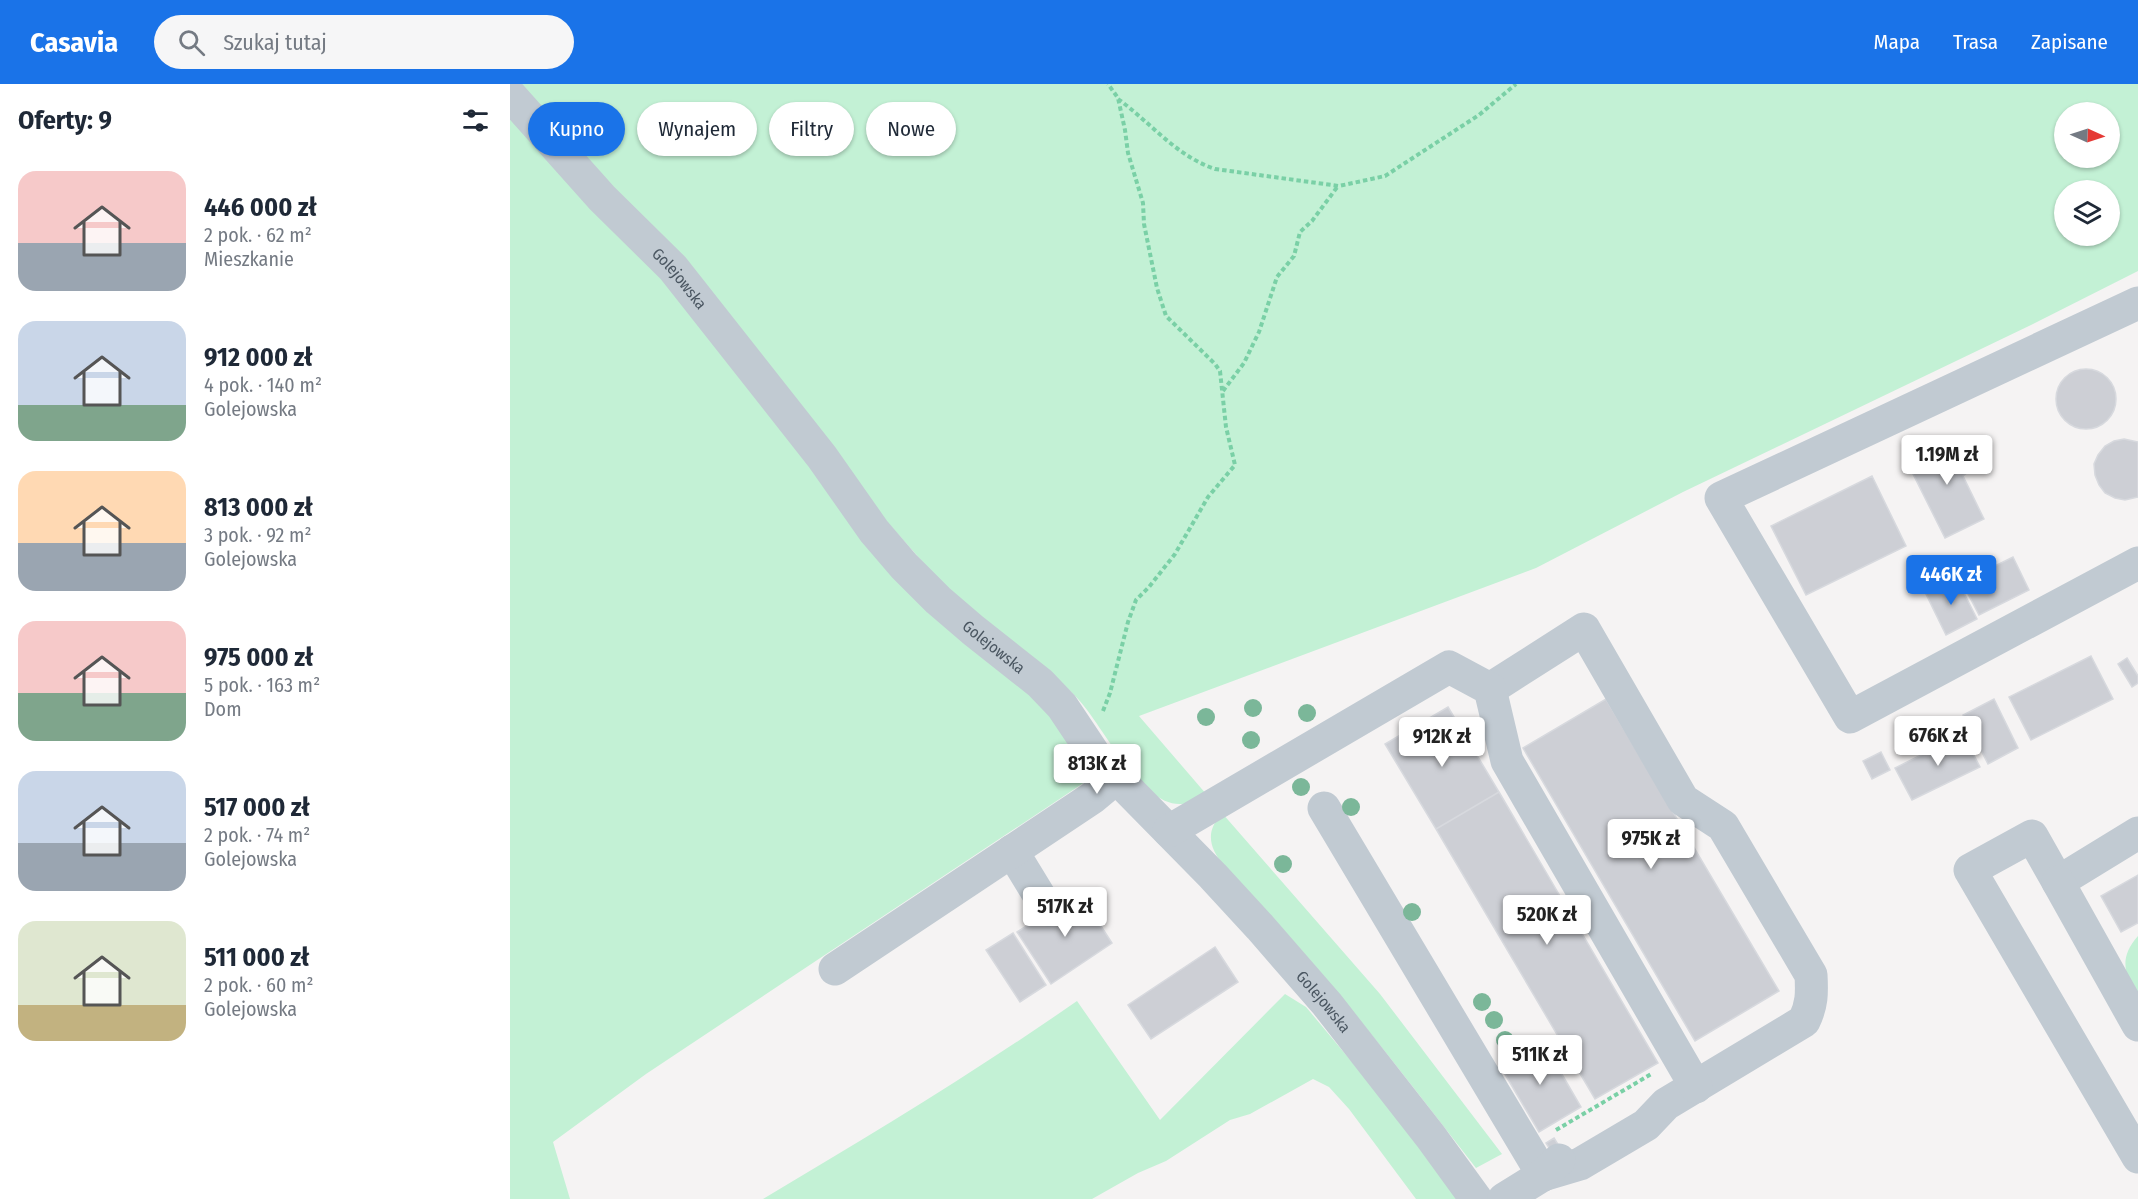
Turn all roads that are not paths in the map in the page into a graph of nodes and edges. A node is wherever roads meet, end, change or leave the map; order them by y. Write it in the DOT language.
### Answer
graph roads {
  1 [pos="510,95"];
  2 [pos="2138,303"];
  3 [pos="2138,563"];
  4 [pos="1490,689"];
  5 [pos="1116,778"];
  6 [pos="1324,808"];
  7 [pos="1169,831"];
  8 [pos="2138,833"];
  9 [pos="1012,851"];
  10 [pos="2058,882"];
  11 [pos="1048,910"];
  12 [pos="835,969"];
  13 [pos="2138,1025"];
  14 [pos="1696,1087"];
  15 [pos="2138,1157"];
  16 [pos="1543,1175"];
  17 [pos="1476,1199"];
  18 [pos="1504,1199"];
  1 -- 5 [label="street, Golejowska"];
  2 -- 3 [label="street"];
  4 -- 7 [label="street"];
  4 -- 14 [label="street"];
  4 -- 14 [label="street"];
  5 -- 7 [label="street, Golejowska"];
  5 -- 9 [label="street"];
  6 -- 16 [label="street"];
  7 -- 17 [label="street, Golejowska"];
  8 -- 10 [label="street"];
  9 -- 11 [label="street"];
  9 -- 12 [label="street"];
  10 -- 13 [label="street"];
  10 -- 15 [label="street"];
  14 -- 16 [label="street"];
  16 -- 18 [label="street"];
}
